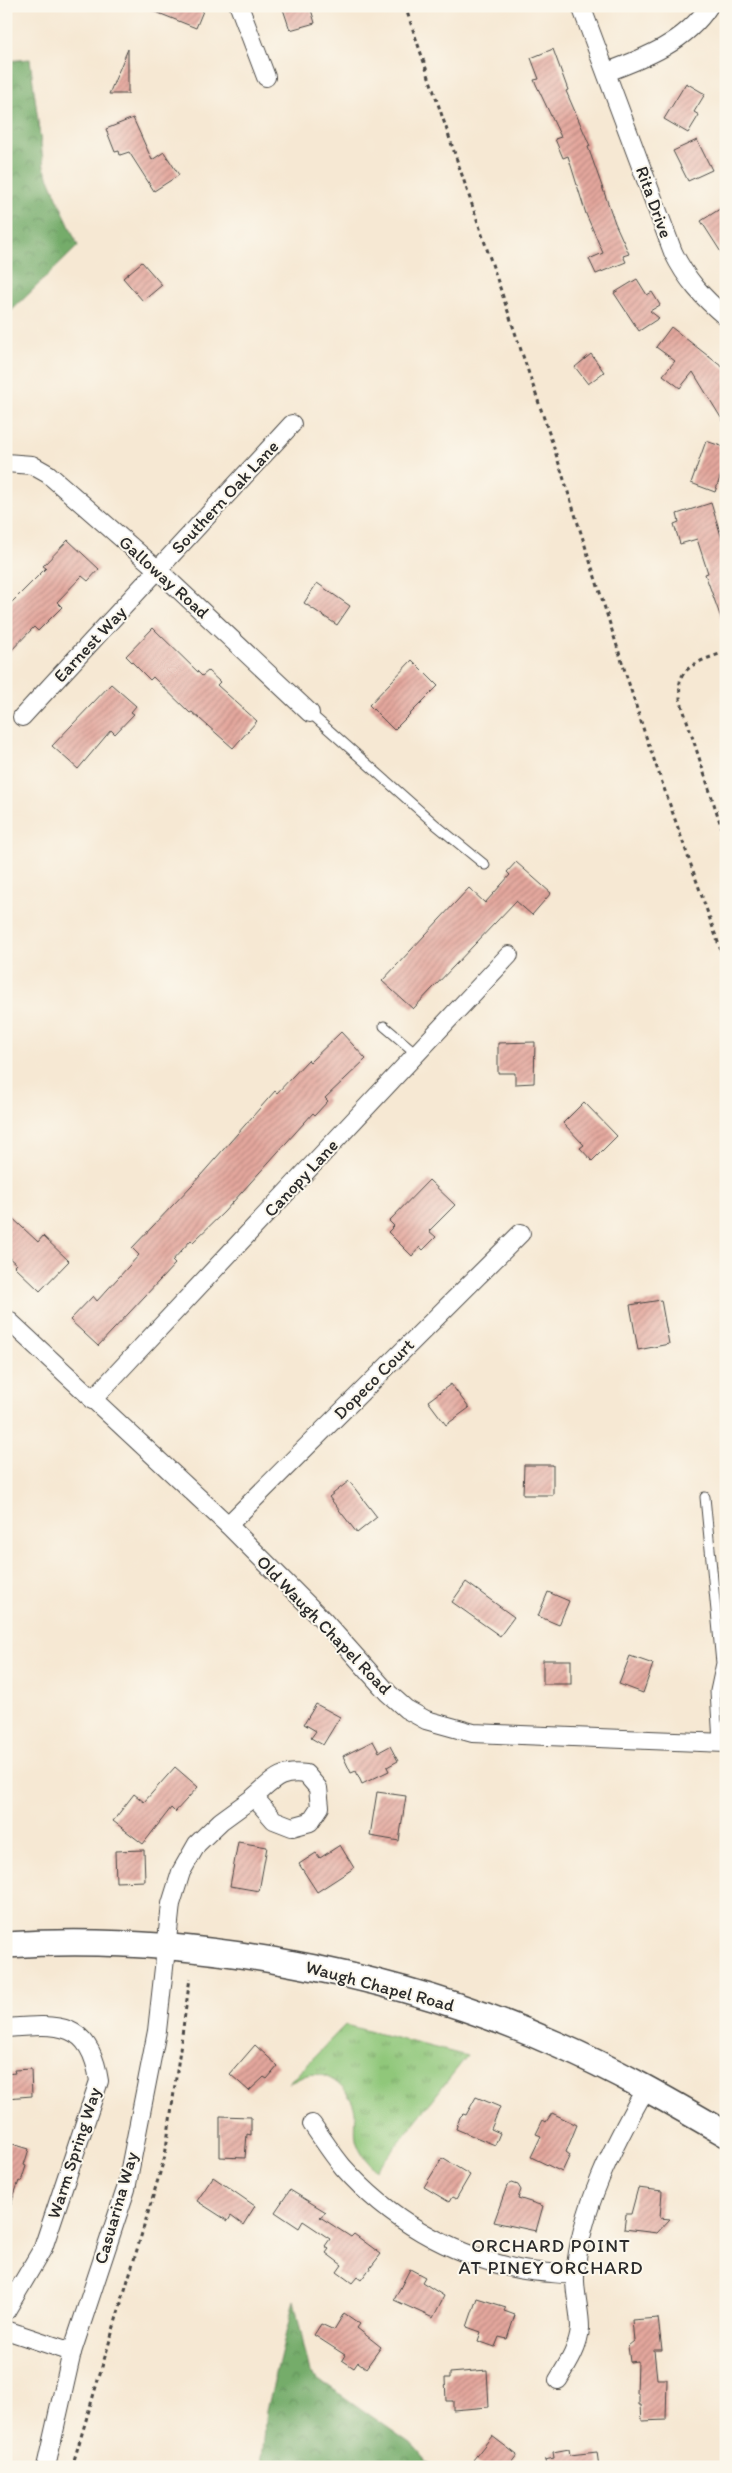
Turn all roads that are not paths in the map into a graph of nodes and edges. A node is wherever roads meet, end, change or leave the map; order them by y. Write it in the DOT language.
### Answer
graph roads {
  1 [pos="240,6"];
  2 [pos="581,6"];
  3 [pos="709,6"];
  4 [pos="607,72"];
  5 [pos="266,77"];
  6 [pos="726,316"];
  7 [pos="292,424"];
  8 [pos="6,463"];
  9 [pos="158,570"];
  10 [pos="310,713"];
  11 [pos="22,717"];
  12 [pos="485,865"];
  13 [pos="509,955"];
  14 [pos="384,1026"];
  15 [pos="417,1054"];
  16 [pos="521,1233"];
  17 [pos="6,1318"];
  18 [pos="92,1400"];
  19 [pos="705,1497"];
  20 [pos="228,1525"];
  21 [pos="726,1723"];
  22 [pos="722,1743"];
  23 [pos="254,1797"];
  24 [pos="6,1945"];
  25 [pos="166,1946"];
  26 [pos="6,2028"];
  27 [pos="646,2088"];
  28 [pos="312,2124"];
  29 [pos="726,2134"];
  30 [pos="575,2275"];
  31 [pos="6,2311"];
  32 [pos="6,2330"];
  33 [pos="72,2352"];
  34 [pos="558,2380"];
  35 [pos="46,2467"];
  1 -- 5 [label="street"];
  2 -- 4 [label="street, Rita Drive"];
  3 -- 4 [label="street"];
  4 -- 6 [label="street, Rita Drive"];
  7 -- 9 [label="street, Southern Oak Lane"];
  8 -- 9 [label="street, Galloway Road"];
  9 -- 10 [label="street, Galloway Road"];
  9 -- 11 [label="street, Earnest Way"];
  10 -- 12 [label="lane"];
  13 -- 15 [label="street, Canopy Lane"];
  14 -- 15 [label="lane"];
  15 -- 18 [label="street, Canopy Lane"];
  16 -- 20 [label="street, Dopeco Court"];
  17 -- 18 [label="street, Old Waugh Chapel Road"];
  18 -- 20 [label="street, Old Waugh Chapel Road"];
  19 -- 22 [label="lane"];
  20 -- 22 [label="street, Old Waugh Chapel Road"];
  21 -- 22 [label="lane"];
  23 -- 25 [label="street, Casuarina Way"];
  24 -- 25 [label="main road, Waugh Chapel Road"];
  25 -- 27 [label="main road, Waugh Chapel Road"];
  25 -- 33 [label="street, Casuarina Way"];
  26 -- 31 [label="street, Warm Spring Way"];
  27 -- 29 [label="main road, Waugh Chapel Road"];
  27 -- 30 [label="street"];
  28 -- 30 [label="street"];
  30 -- 34 [label="street"];
  32 -- 33 [label="street"];
  33 -- 35 [label="street, Casuarina Way"];
}
